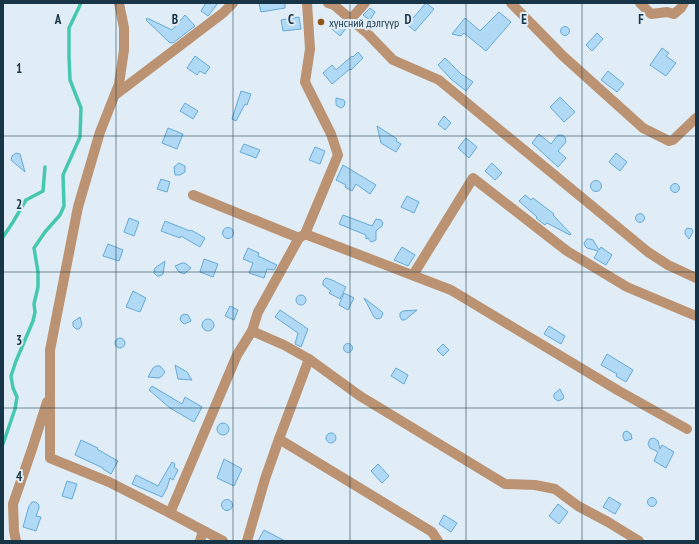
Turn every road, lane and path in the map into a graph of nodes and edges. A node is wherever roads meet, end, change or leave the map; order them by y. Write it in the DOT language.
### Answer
graph roads {
  1 [pos="119,3"];
  2 [pos="233,3"];
  3 [pos="307,3"];
  4 [pos="328,3"];
  5 [pos="365,3"];
  6 [pos="511,3"];
  7 [pos="640,3"];
  8 [pos="684,3"];
  9 [pos="351,20"];
  10 [pos="114,96"];
  11 [pos="696,118"];
  12 [pos="193,195"];
  13 [pos="302,236"];
  14 [pos="413,275"];
  15 [pos="696,278"];
  16 [pos="696,316"];
  17 [pos="252,331"];
  18 [pos="309,359"];
  19 [pos="50,393"];
  20 [pos="687,429"];
  21 [pos="279,439"];
  22 [pos="170,513"];
  23 [pos="202,538"];
  24 [pos="16,541"];
  25 [pos="223,541"];
  26 [pos="232,541"];
  27 [pos="247,541"];
  28 [pos="438,541"];
  29 [pos="639,541"];
  1 -- 10 [label="street"];
  2 -- 10 [label="street"];
  3 -- 13 [label="street"];
  4 -- 9 [label="street"];
  5 -- 9 [label="street"];
  6 -- 11 [label="street"];
  7 -- 8 [label="street"];
  9 -- 15 [label="street"];
  10 -- 19 [label="street"];
  12 -- 13 [label="street"];
  13 -- 14 [label="street"];
  13 -- 17 [label="street"];
  14 -- 16 [label="street"];
  14 -- 20 [label="street"];
  17 -- 18 [label="street"];
  17 -- 22 [label="street"];
  18 -- 21 [label="street"];
  18 -- 29 [label="street"];
  19 -- 22 [label="street"];
  19 -- 24 [label="street"];
  21 -- 27 [label="street"];
  21 -- 28 [label="street"];
  22 -- 23 [label="street"];
  23 -- 25 [label="street"];
  23 -- 26 [label="street"];
}
